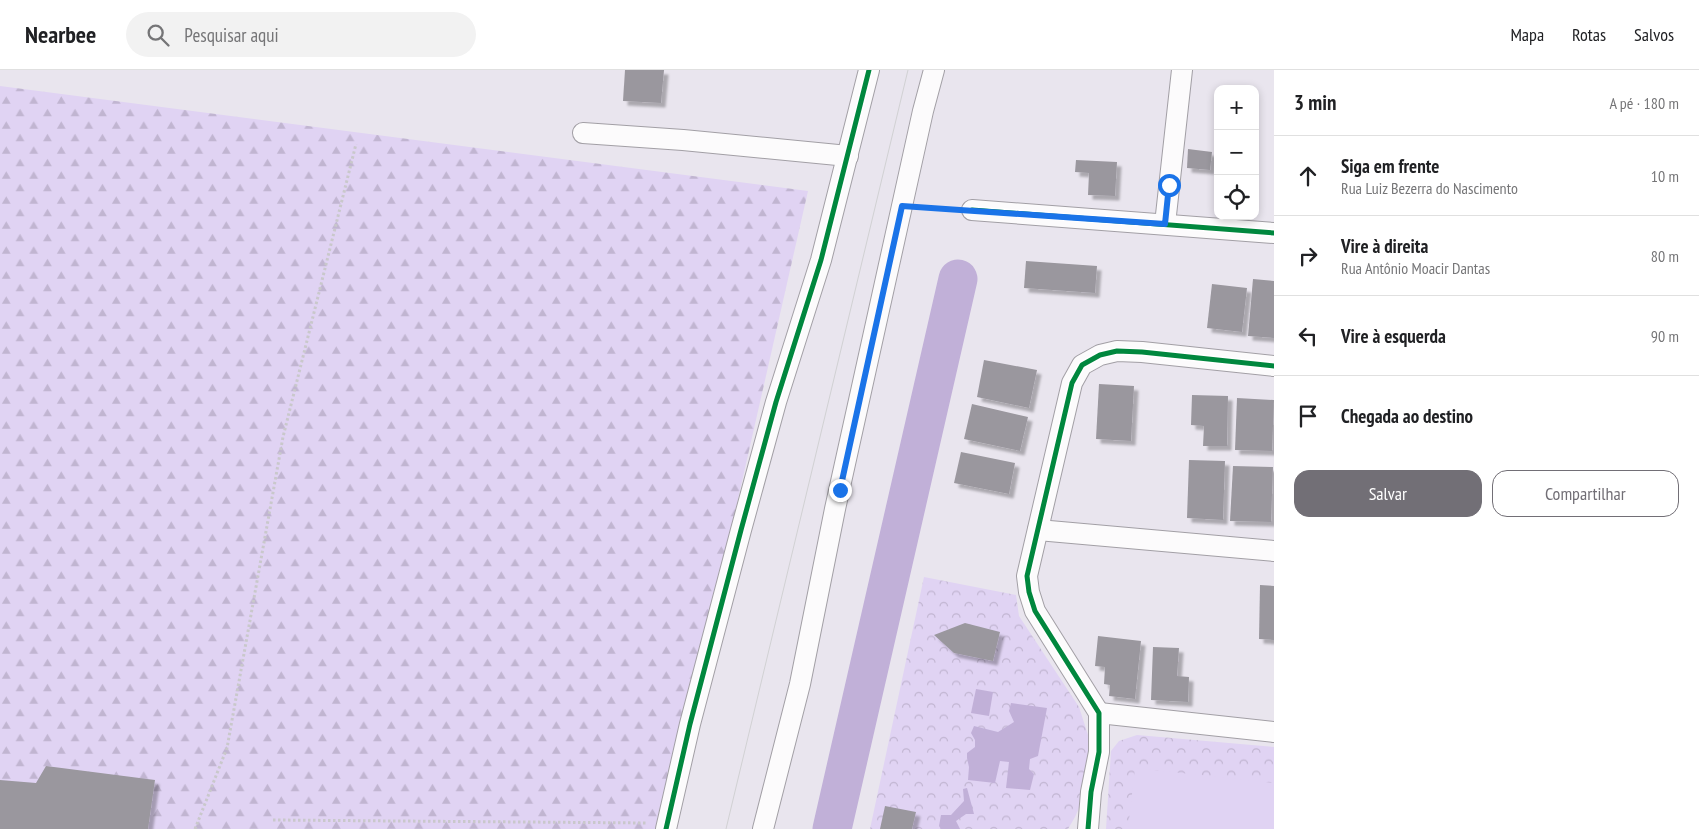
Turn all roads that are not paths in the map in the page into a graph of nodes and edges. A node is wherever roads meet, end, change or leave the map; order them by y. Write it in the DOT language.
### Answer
graph roads {
  1 [pos="869,70"];
  2 [pos="934,70"];
  3 [pos="1182,70"];
  4 [pos="584,133"];
  5 [pos="848,156"];
  6 [pos="972,210"];
  7 [pos="1165,224"];
  8 [pos="1274,233"];
  9 [pos="1274,366"];
  10 [pos="1038,530"];
  11 [pos="1274,551"];
  12 [pos="1099,713"];
  13 [pos="1274,732"];
  14 [pos="660,826"];
  15 [pos="763,829"];
  16 [pos="1088,829"];
  1 -- 5 [label="street"];
  2 -- 15 [label="street"];
  3 -- 7 [label="street"];
  4 -- 5 [label="street"];
  5 -- 14 [label="street"];
  6 -- 7 [label="street"];
  7 -- 8 [label="street"];
  9 -- 10 [label="street"];
  10 -- 11 [label="street"];
  10 -- 12 [label="street"];
  12 -- 13 [label="street"];
  12 -- 16 [label="street"];
}
